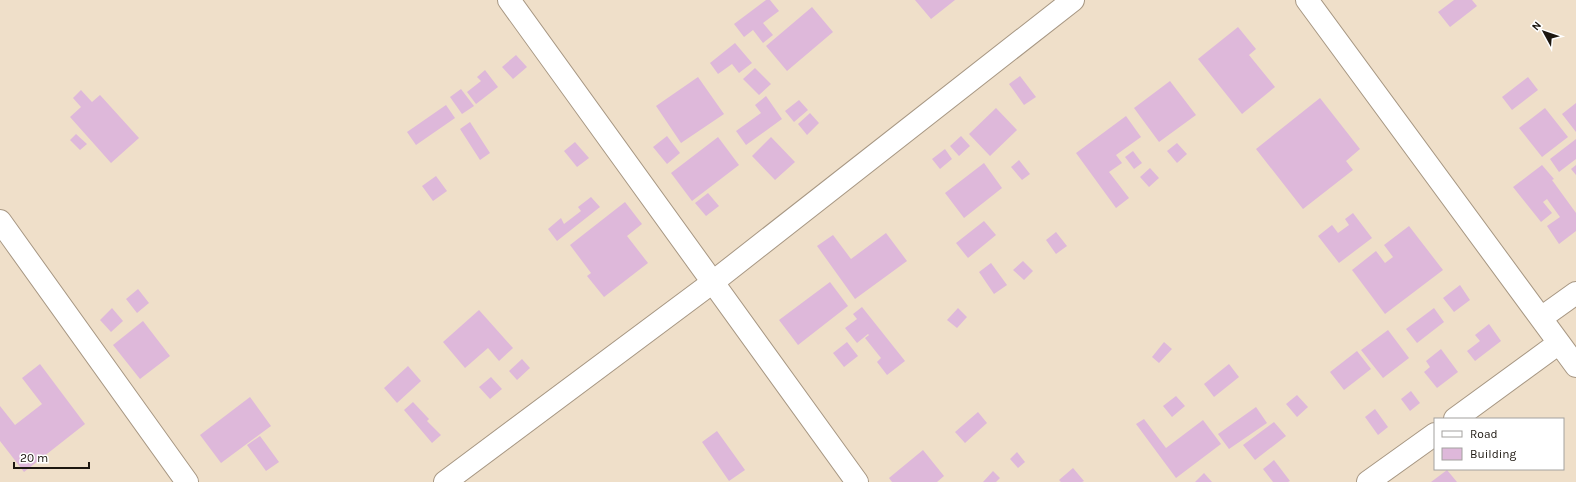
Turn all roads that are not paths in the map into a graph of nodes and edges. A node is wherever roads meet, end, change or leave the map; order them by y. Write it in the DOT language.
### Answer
graph roads {
  1 [pos="509,0"];
  2 [pos="1074,0"];
  3 [pos="1307,0"];
  4 [pos="0,221"];
  5 [pos="713,282"];
  6 [pos="1576,293"];
  7 [pos="1541,318"];
  8 [pos="1559,343"];
  9 [pos="1576,366"];
  10 [pos="1456,418"];
  11 [pos="1434,435"];
  12 [pos="187,482"];
  13 [pos="445,482"];
  14 [pos="857,482"];
  15 [pos="1368,482"];
  1 -- 5 [label="street"];
  2 -- 5 [label="street"];
  3 -- 7 [label="street"];
  4 -- 12 [label="street"];
  5 -- 13 [label="street"];
  5 -- 14 [label="street"];
  6 -- 7 [label="street"];
  7 -- 8 [label="street"];
  8 -- 9 [label="street"];
  8 -- 10 [label="street"];
  11 -- 15 [label="street"];
}
